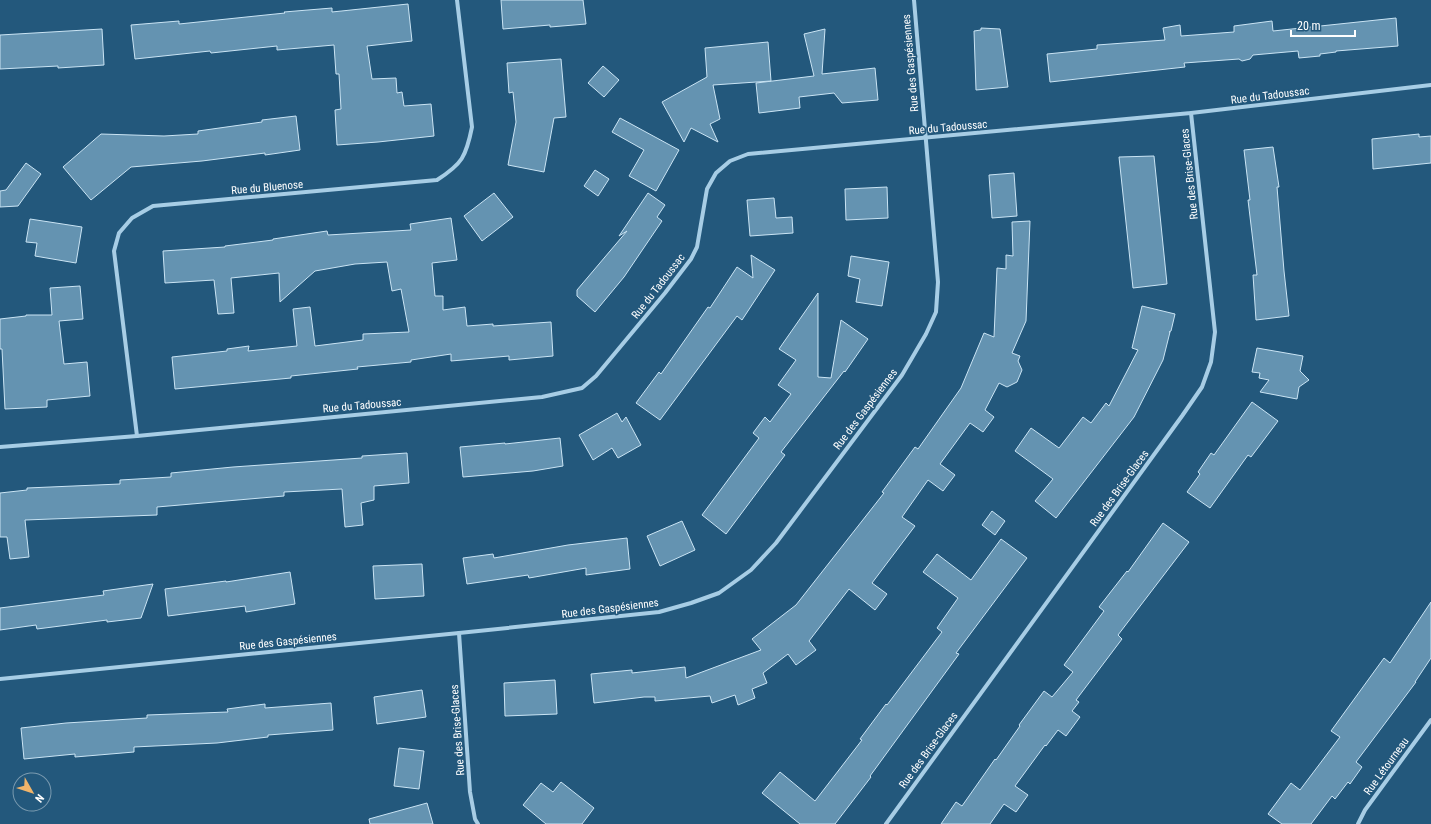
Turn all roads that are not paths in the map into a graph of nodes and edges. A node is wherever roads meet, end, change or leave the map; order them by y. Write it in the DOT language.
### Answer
graph roads {
  1 [pos="457,0"];
  2 [pos="914,0"];
  3 [pos="1431,85"];
  4 [pos="1191,113"];
  5 [pos="925,138"];
  6 [pos="137,436"];
  7 [pos="0,448"];
  8 [pos="459,634"];
  9 [pos="0,679"];
  10 [pos="1431,720"];
  11 [pos="478,824"];
  12 [pos="886,824"];
  13 [pos="1358,824"];
  1 -- 6 [label="street, Rue du Bluenose"];
  2 -- 5 [label="street, Rue des Gaspésiennes"];
  3 -- 4 [label="street, Rue du Tadoussac"];
  4 -- 5 [label="street, Rue du Tadoussac"];
  4 -- 12 [label="street, Rue des Brise-Glaces"];
  5 -- 6 [label="street, Rue du Tadoussac"];
  5 -- 8 [label="street, Rue des Gaspésiennes"];
  6 -- 7 [label="street, Rue du Tadoussac"];
  8 -- 9 [label="street, Rue des Gaspésiennes"];
  8 -- 11 [label="street, Rue des Brise-Glaces"];
  10 -- 13 [label="street, Rue Létourneau"];
}
